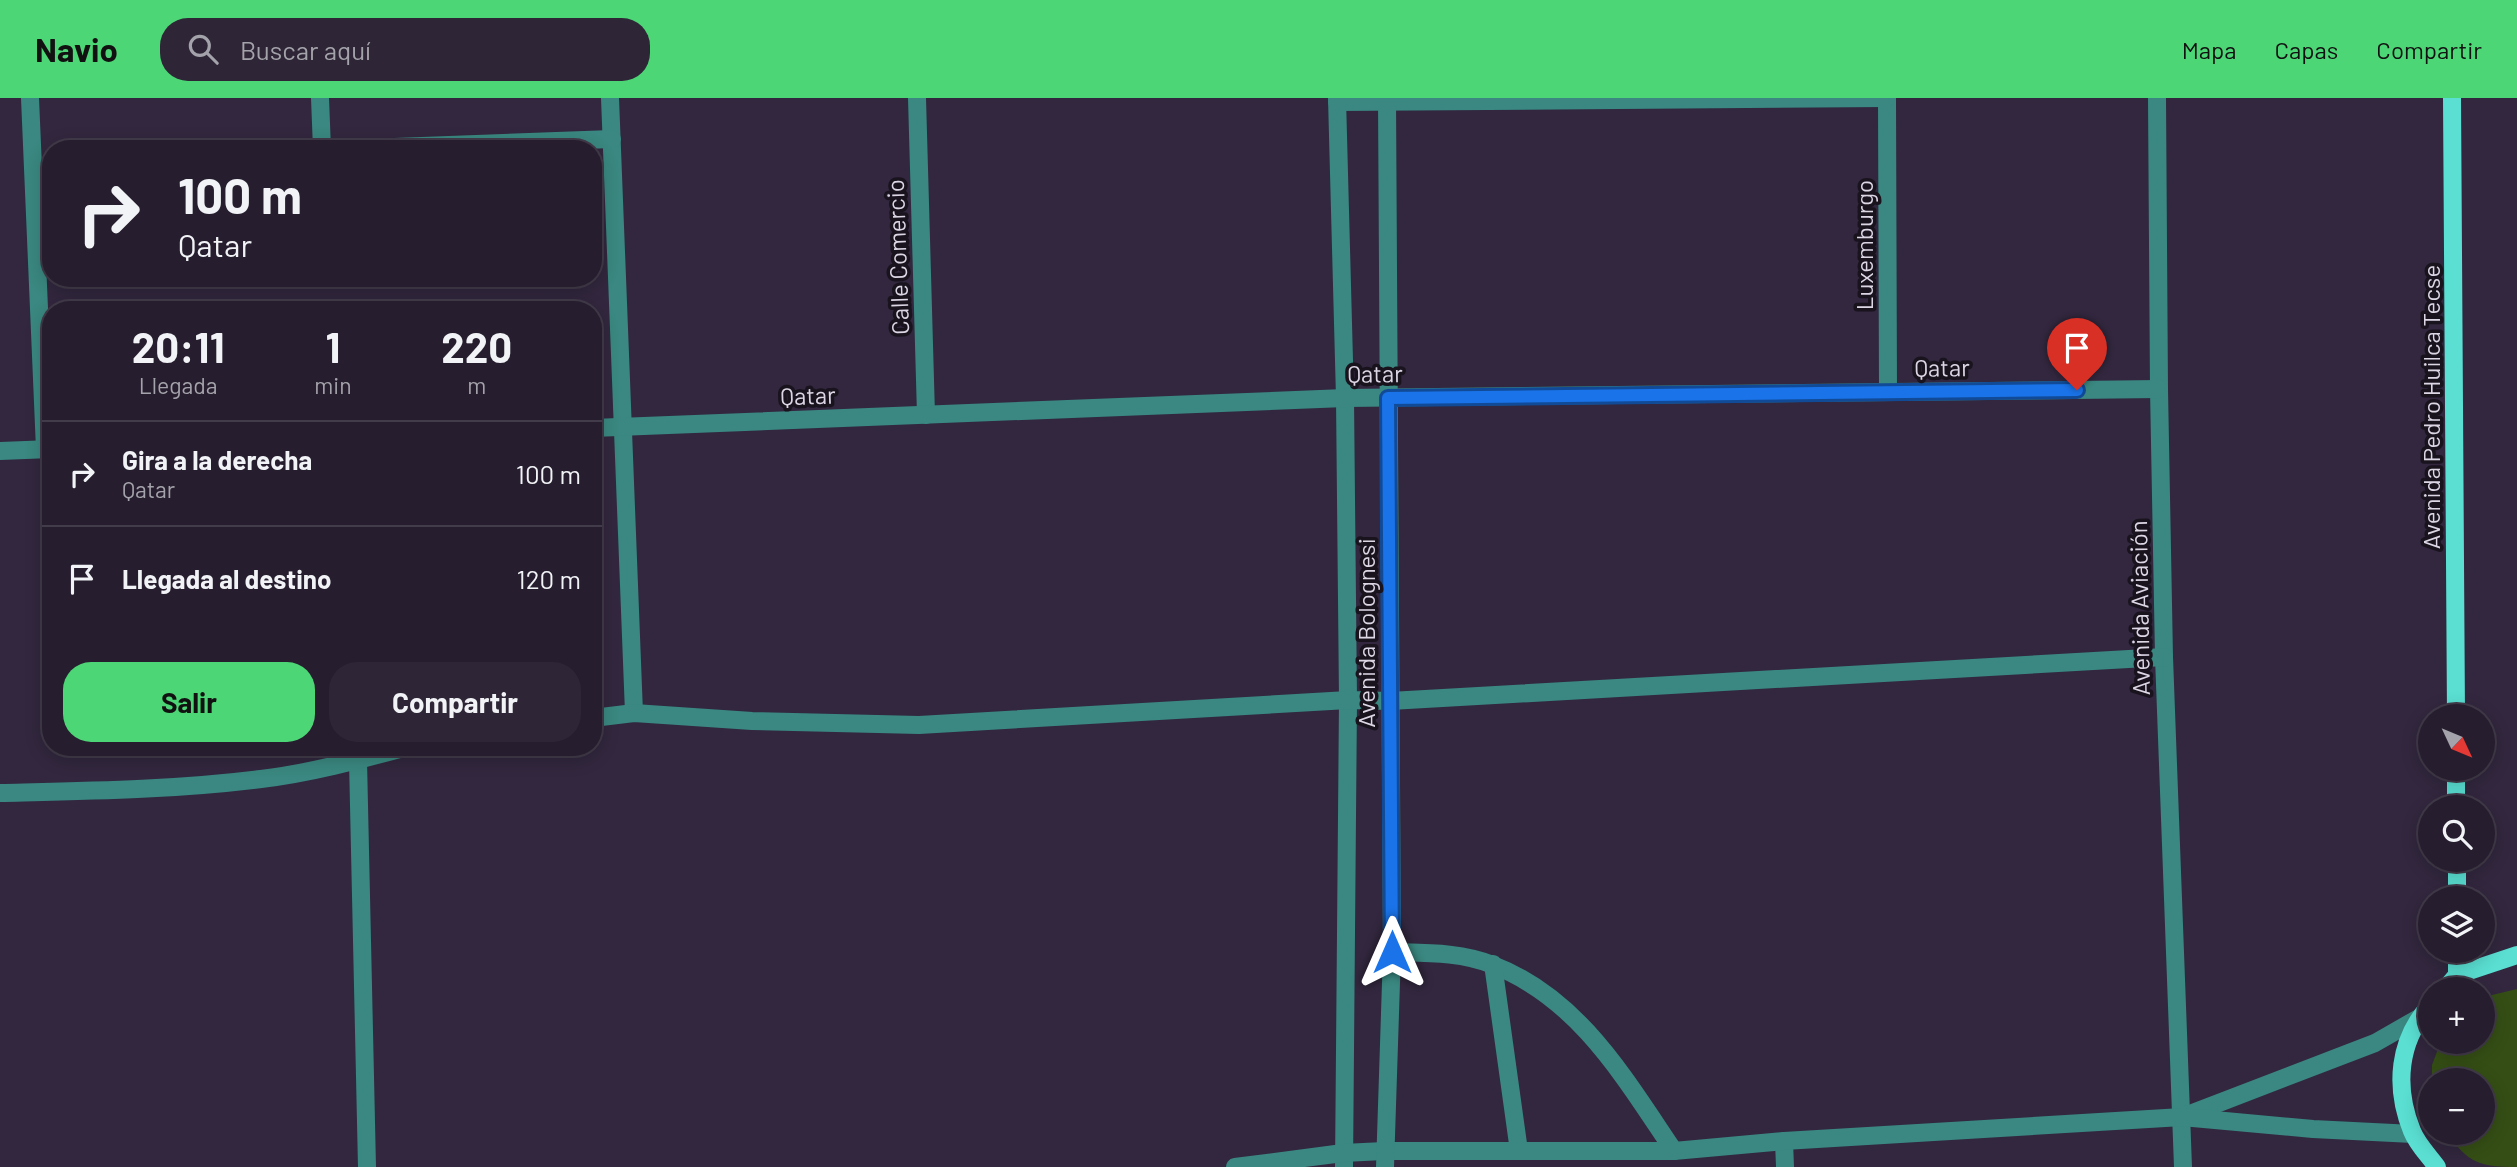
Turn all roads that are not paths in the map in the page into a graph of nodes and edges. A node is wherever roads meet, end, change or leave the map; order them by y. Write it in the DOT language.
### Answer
graph roads {
  1 [pos="30,98"];
  2 [pos="320,98"];
  3 [pos="610,98"];
  4 [pos="917,98"];
  5 [pos="1887,98"];
  6 [pos="2157,98"];
  7 [pos="2452,98"];
  8 [pos="1641,99"];
  9 [pos="1337,100"];
  10 [pos="1387,100"];
  11 [pos="612,139"];
  12 [pos="322,140"];
  13 [pos="585,140"];
  14 [pos="42,160"];
  15 [pos="2159,389"];
  16 [pos="1888,392"];
  17 [pos="1345,398"];
  18 [pos="1388,398"];
  19 [pos="926,415"];
  20 [pos="623,427"];
  21 [pos="602,428"];
  22 [pos="42,449"];
  23 [pos="0,451"];
  24 [pos="2164,657"];
  25 [pos="1348,700"];
  26 [pos="1390,701"];
  27 [pos="2456,704"];
  28 [pos="634,713"];
  29 [pos="602,717"];
  30 [pos="373,756"];
  31 [pos="358,760"];
  32 [pos="0,793"];
  33 [pos="1392,952"];
  34 [pos="2517,955"];
  35 [pos="2458,963"];
  36 [pos="1493,964"];
  37 [pos="2458,975"];
  38 [pos="2417,1019"];
  39 [pos="2182,1117"];
  40 [pos="2413,1134"];
  41 [pos="1784,1141"];
  42 [pos="1519,1151"];
  43 [pos="1674,1152"];
  44 [pos="1384,1159"];
  45 [pos="1344,1160"];
  46 [pos="368,1167"];
  47 [pos="1235,1167"];
  48 [pos="1785,1167"];
  49 [pos="2183,1167"];
  50 [pos="2437,1167"];
  1 -- 14 [label="street"];
  2 -- 12 [label="street"];
  3 -- 11 [label="street"];
  4 -- 19 [label="street, Calle Comercio"];
  5 -- 8 [label="street"];
  5 -- 16 [label="street, Luxemburgo"];
  6 -- 15 [label="street, Avenida Aviación"];
  7 -- 27 [label="main road, Avenida Pedro Huilca Tecse"];
  8 -- 10 [label="street"];
  9 -- 10 [label="street"];
  9 -- 17 [label="street, Avenida Bolognesi"];
  10 -- 18 [label="street, Avenida Bolognesi"];
  11 -- 13 [label="street"];
  11 -- 20 [label="street"];
  15 -- 16 [label="street, Qatar"];
  15 -- 24 [label="street, Avenida Aviación"];
  16 -- 18 [label="street, Qatar"];
  17 -- 18 [label="street, Qatar"];
  17 -- 19 [label="street, Qatar"];
  17 -- 25 [label="street, Avenida Bolognesi"];
  18 -- 26 [label="street, Avenida Bolognesi"];
  19 -- 20 [label="street, Qatar"];
  20 -- 21 [label="street, Qatar"];
  20 -- 28 [label="street"];
  22 -- 23 [label="street"];
  24 -- 26 [label="street"];
  24 -- 39 [label="street, Avenida Aviación"];
  25 -- 26 [label="street"];
  25 -- 28 [label="street"];
  25 -- 45 [label="street, Avenida Bolognesi"];
  26 -- 33 [label="street, Avenida Bolognesi"];
  28 -- 29 [label="street"];
  30 -- 31 [label="street"];
  31 -- 32 [label="street"];
  31 -- 46 [label="street"];
  33 -- 36 [label="street"];
  33 -- 44 [label="street, Avenida Bolognesi"];
  34 -- 37 [label="main road"];
  35 -- 37 [label="main road"];
  36 -- 42 [label="street"];
  36 -- 43 [label="street"];
  38 -- 39 [label="street"];
  38 -- 40 [label="main road"];
  39 -- 40 [label="street"];
  39 -- 41 [label="street"];
  39 -- 49 [label="street, Avenida Aviación"];
  40 -- 50 [label="main road"];
  41 -- 43 [label="street"];
  41 -- 48 [label="street"];
  42 -- 43 [label="street"];
  42 -- 44 [label="street"];
  44 -- 45 [label="street"];
  45 -- 47 [label="street"];
}
